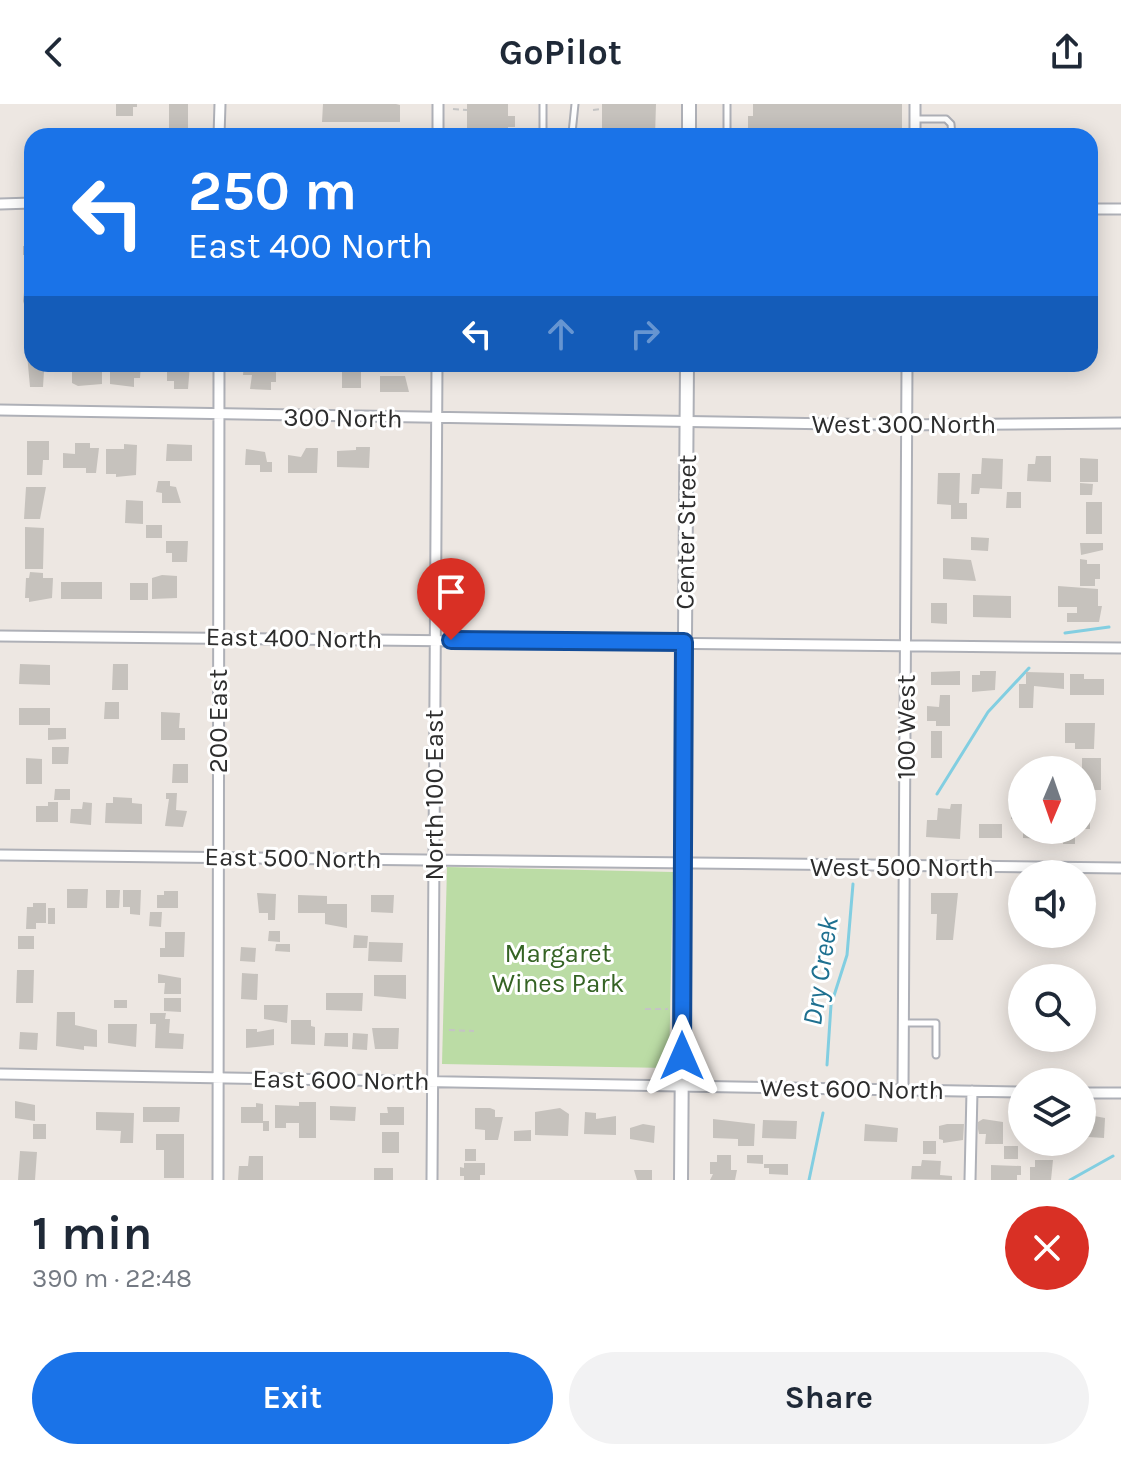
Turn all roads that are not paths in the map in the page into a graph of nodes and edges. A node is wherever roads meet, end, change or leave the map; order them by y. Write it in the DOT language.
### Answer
graph roads {
  1 [pos="220,104"];
  2 [pos="438,104"];
  3 [pos="543,104"];
  4 [pos="575,104"];
  5 [pos="689,104"];
  6 [pos="727,104"];
  7 [pos="915,104"];
  8 [pos="915,119"];
  9 [pos="219,128"];
  10 [pos="438,128"];
  11 [pos="543,128"];
  12 [pos="573,128"];
  13 [pos="689,128"];
  14 [pos="727,128"];
  15 [pos="915,128"];
  16 [pos="951,128"];
  17 [pos="24,203"];
  18 [pos="0,204"];
  19 [pos="1098,209"];
  20 [pos="1121,209"];
  21 [pos="219,372"];
  22 [pos="437,372"];
  23 [pos="687,372"];
  24 [pos="907,372"];
  25 [pos="0,410"];
  26 [pos="219,416"];
  27 [pos="437,419"];
  28 [pos="687,421"];
  29 [pos="1121,423"];
  30 [pos="906,425"];
  31 [pos="0,636"];
  32 [pos="218,637"];
  33 [pos="434,640"];
  34 [pos="684,642"];
  35 [pos="906,647"];
  36 [pos="1121,648"];
  37 [pos="0,855"];
  38 [pos="217,856"];
  39 [pos="434,860"];
  40 [pos="683,865"];
  41 [pos="907,866"];
  42 [pos="1121,868"];
  43 [pos="904,1023"];
  44 [pos="936,1055"];
  45 [pos="0,1074"];
  46 [pos="218,1078"];
  47 [pos="433,1082"];
  48 [pos="682,1085"];
  49 [pos="903,1089"];
  50 [pos="972,1091"];
  51 [pos="1008,1092"];
  52 [pos="1096,1093"];
  53 [pos="1121,1093"];
  54 [pos="218,1180"];
  55 [pos="432,1180"];
  56 [pos="681,1180"];
  57 [pos="970,1180"];
  1 -- 9 [label="street"];
  2 -- 10 [label="street"];
  3 -- 11 [label="lane"];
  4 -- 12 [label="lane"];
  5 -- 13 [label="street"];
  6 -- 14 [label="lane"];
  7 -- 8 [label="street"];
  8 -- 15 [label="street"];
  8 -- 16 [label="lane"];
  17 -- 18 [label="street"];
  19 -- 20 [label="street"];
  21 -- 26 [label="street, 200 East"];
  22 -- 27 [label="street, North 100 East"];
  23 -- 28 [label="street, Center Street"];
  24 -- 30 [label="street, 100 West"];
  25 -- 26 [label="street, 300 North"];
  26 -- 27 [label="street, 300 North"];
  26 -- 32 [label="street, 200 East"];
  27 -- 28 [label="street, 300 North"];
  27 -- 33 [label="street, North 100 East"];
  28 -- 30 [label="street, West 300 North"];
  28 -- 34 [label="street, Center Street"];
  29 -- 30 [label="street, West 300 North"];
  30 -- 35 [label="street, 100 West"];
  31 -- 32 [label="street, East 400 North"];
  32 -- 33 [label="street, East 400 North"];
  32 -- 38 [label="street, 200 East"];
  33 -- 34 [label="street, East 400 North"];
  33 -- 39 [label="street, North 100 East"];
  34 -- 35 [label="street, East 400 North"];
  34 -- 40 [label="street, Center Street"];
  35 -- 36 [label="street, East 400 North"];
  35 -- 41 [label="street, 100 West"];
  37 -- 38 [label="street, East 500 North"];
  38 -- 39 [label="street, East 500 North"];
  38 -- 46 [label="street, 200 East"];
  39 -- 40 [label="street, East 500 North"];
  39 -- 47 [label="street, North 100 East"];
  40 -- 41 [label="street, West 500 North"];
  40 -- 48 [label="street, Center Street"];
  41 -- 42 [label="street, West 500 North"];
  41 -- 43 [label="street, 100 West"];
  43 -- 44 [label="lane"];
  43 -- 49 [label="street, 100 West"];
  45 -- 46 [label="street, East 600 North"];
  46 -- 47 [label="street, East 600 North"];
  46 -- 54 [label="street, 200 East"];
  47 -- 48 [label="street, East 600 North"];
  47 -- 55 [label="street, North 100 East"];
  48 -- 49 [label="street, West 600 North"];
  48 -- 56 [label="street, Center Street"];
  49 -- 50 [label="street, West 600 North"];
  50 -- 51 [label="street, West 600 North"];
  50 -- 57 [label="street"];
  52 -- 53 [label="street"];
}
